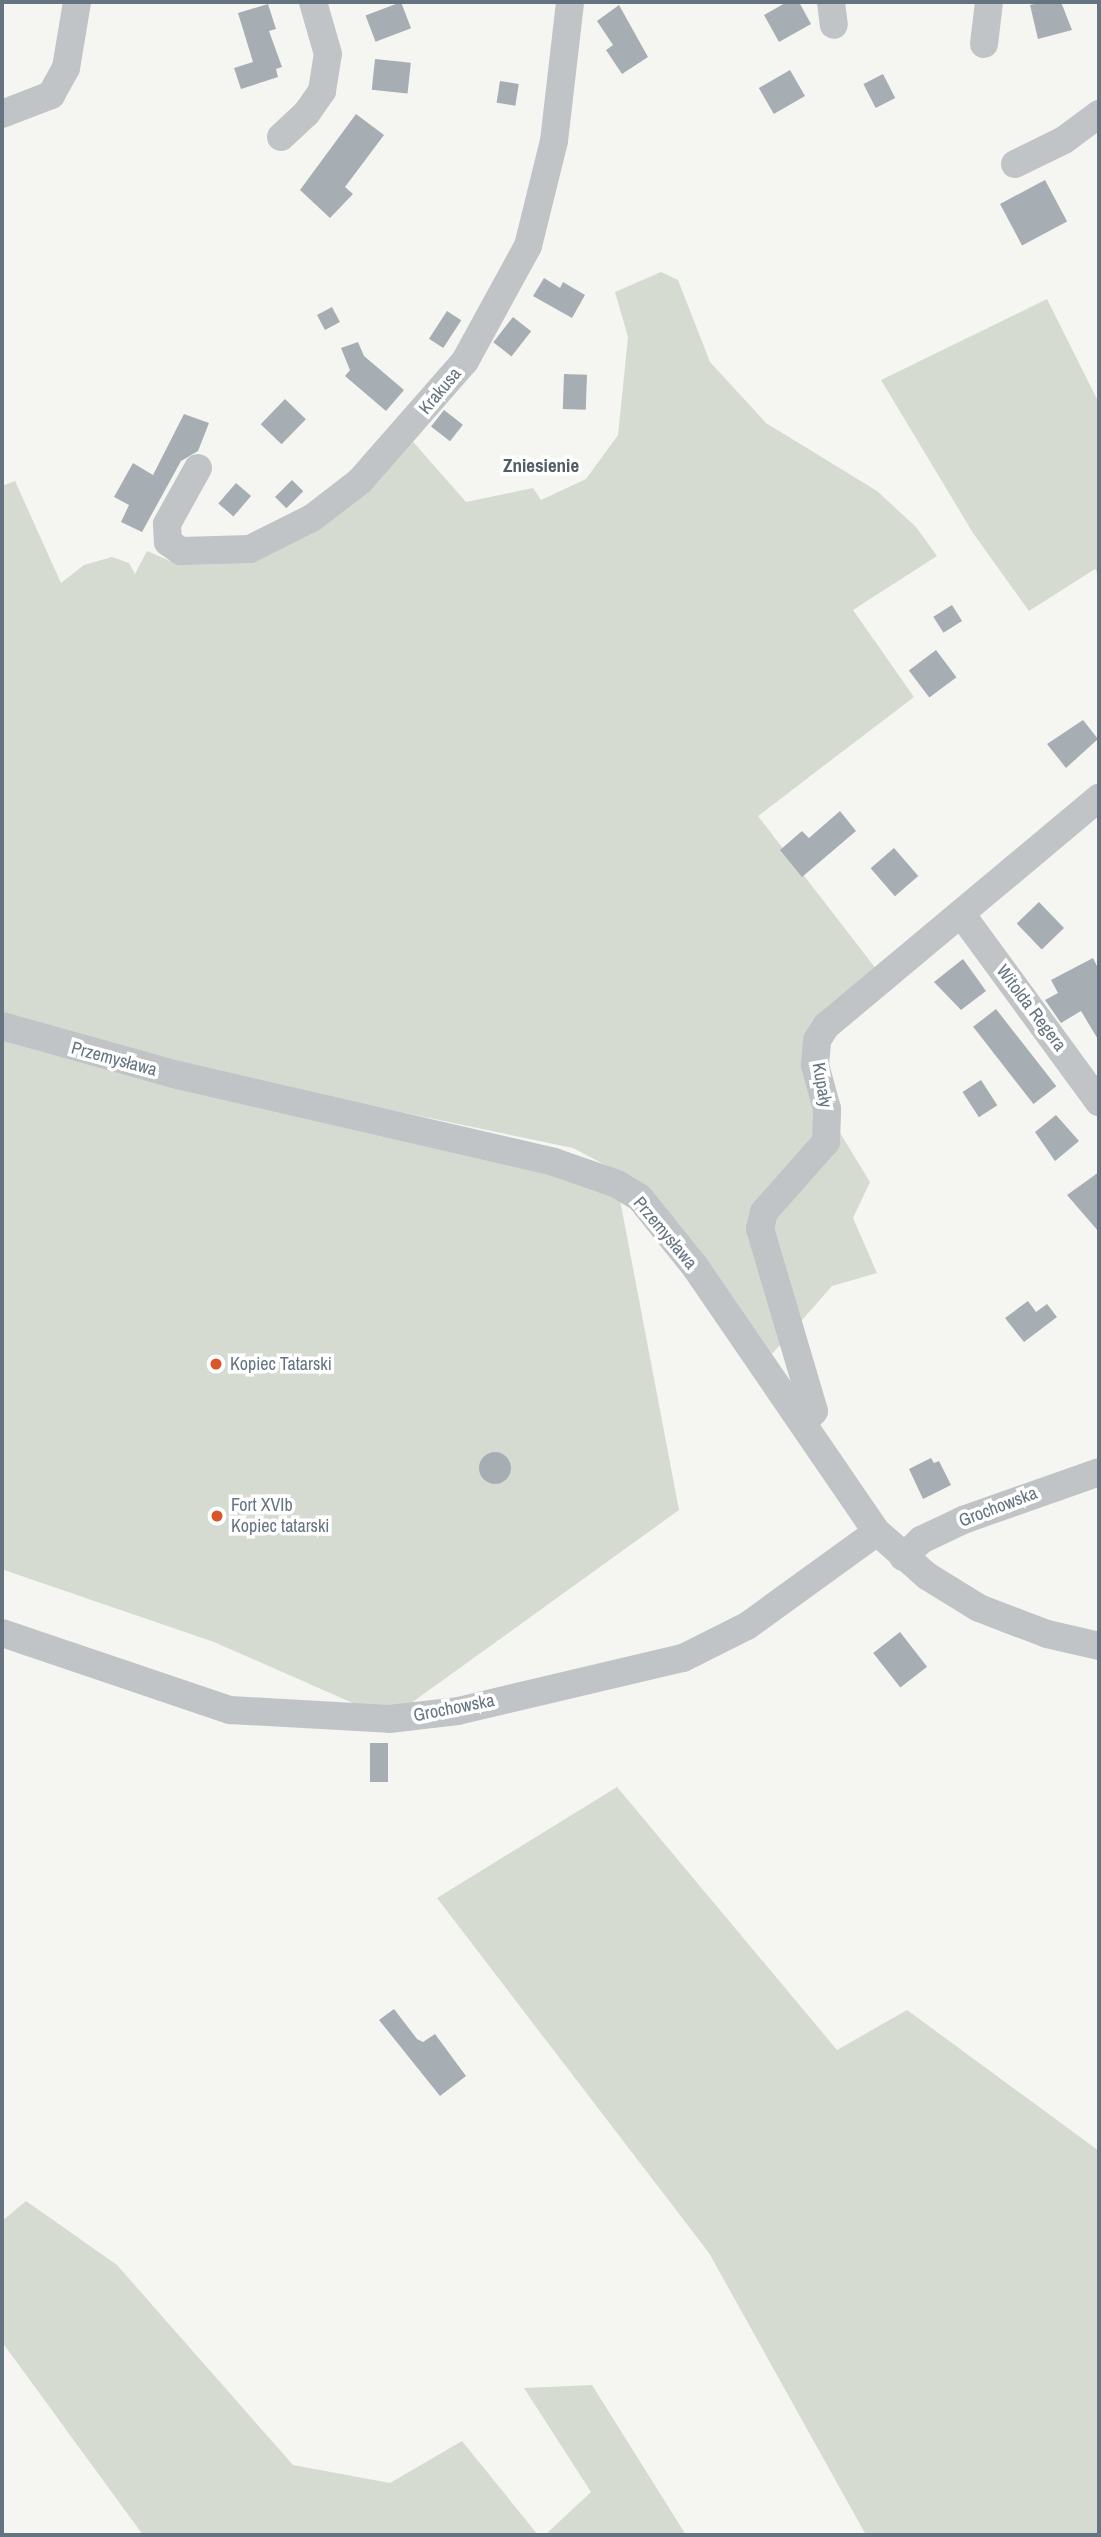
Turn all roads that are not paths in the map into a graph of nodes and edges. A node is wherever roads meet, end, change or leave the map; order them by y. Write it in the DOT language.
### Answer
graph roads {
  1 [pos="77,2"];
  2 [pos="313,2"];
  3 [pos="570,2"];
  4 [pos="989,2"];
  5 [pos="984,44"];
  6 [pos="2,114"];
  7 [pos="1099,114"];
  8 [pos="281,137"];
  9 [pos="1015,164"];
  10 [pos="198,468"];
  11 [pos="1099,798"];
  12 [pos="962,915"];
  13 [pos="2,1026"];
  14 [pos="1099,1102"];
  15 [pos="803,1423"];
  16 [pos="1099,1472"];
  17 [pos="877,1532"];
  18 [pos="903,1556"];
  19 [pos="2,1633"];
  20 [pos="1099,1646"];
  1 -- 6 [label="street"];
  2 -- 8 [label="street"];
  3 -- 10 [label="street, Krakusa"];
  4 -- 5 [label="street"];
  7 -- 9 [label="street"];
  11 -- 12 [label="street, Kupały"];
  12 -- 14 [label="street, Witolda Regera"];
  12 -- 15 [label="street, Kupały"];
  13 -- 15 [label="street, Przemysława"];
  15 -- 17 [label="street, Przemysława"];
  16 -- 18 [label="street, Grochowska"];
  17 -- 18 [label="street, Przemysława"];
  17 -- 19 [label="street, Grochowska"];
  18 -- 20 [label="street, Przemysława"];
}
